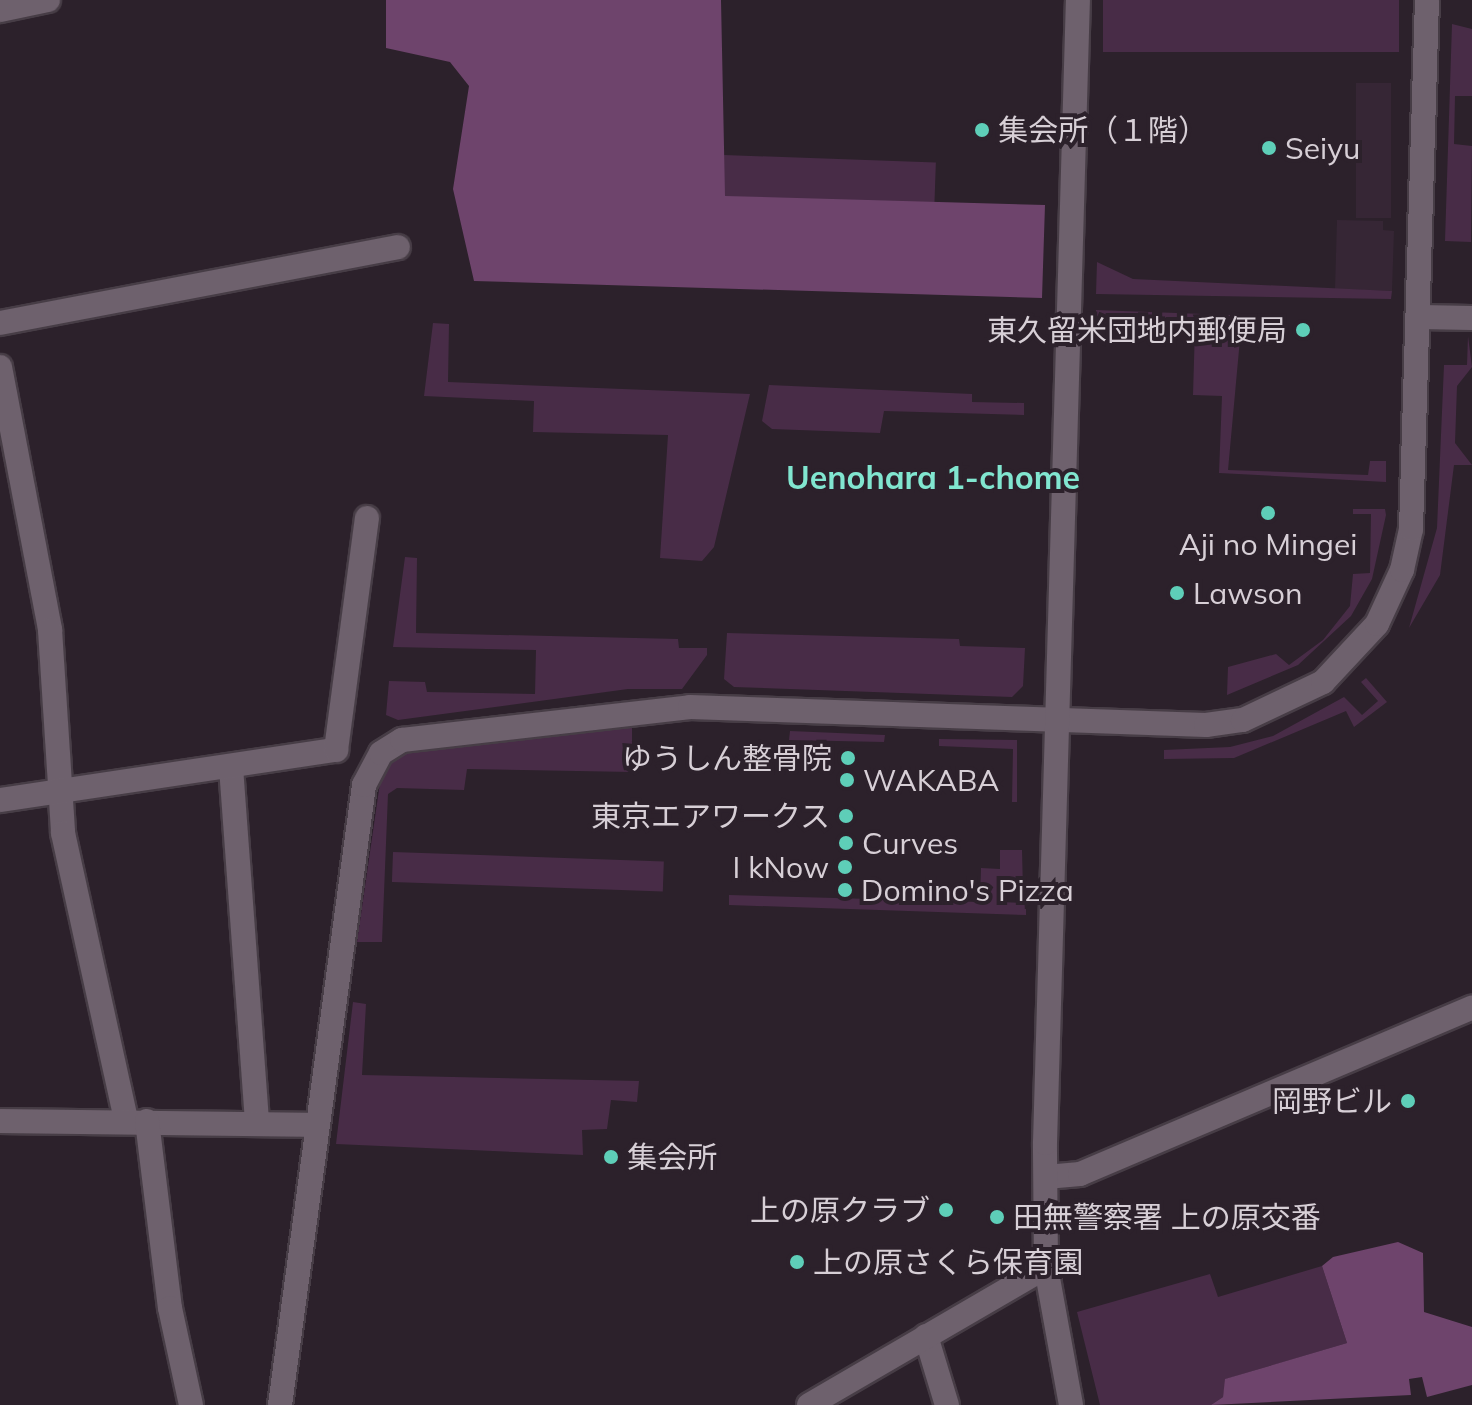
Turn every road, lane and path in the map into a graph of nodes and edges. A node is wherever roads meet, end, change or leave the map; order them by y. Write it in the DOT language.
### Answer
graph roads {
  1 [pos="48,0"];
  2 [pos="1078,0"];
  3 [pos="1427,0"];
  4 [pos="0,10"];
  5 [pos="398,247"];
  6 [pos="1420,317"];
  7 [pos="1472,318"];
  8 [pos="0,323"];
  9 [pos="0,367"];
  10 [pos="367,518"];
  11 [pos="1058,722"];
  12 [pos="231,767"];
  13 [pos="58,792"];
  14 [pos="0,800"];
  15 [pos="1472,1008"];
  16 [pos="136,1120"];
  17 [pos="0,1121"];
  18 [pos="257,1123"];
  19 [pos="313,1125"];
  20 [pos="1046,1177"];
  21 [pos="1046,1267"];
  22 [pos="926,1336"];
  23 [pos="191,1405"];
  24 [pos="280,1405"];
  25 [pos="809,1405"];
  26 [pos="947,1405"];
  27 [pos="1071,1405"];
  1 -- 4 [label="street"];
  2 -- 11 [label="street"];
  3 -- 6 [label="street"];
  5 -- 8 [label="street"];
  6 -- 7 [label="street"];
  6 -- 11 [label="street"];
  9 -- 13 [label="street"];
  10 -- 12 [label="street"];
  11 -- 19 [label="street"];
  11 -- 20 [label="street"];
  12 -- 13 [label="street"];
  12 -- 18 [label="street"];
  13 -- 14 [label="street"];
  13 -- 16 [label="street"];
  15 -- 20 [label="street"];
  16 -- 17 [label="street"];
  16 -- 18 [label="street"];
  16 -- 23 [label="street"];
  18 -- 19 [label="street"];
  19 -- 24 [label="street"];
  20 -- 21 [label="street"];
  21 -- 22 [label="street"];
  21 -- 27 [label="street"];
  22 -- 25 [label="street"];
  22 -- 26 [label="street"];
}
